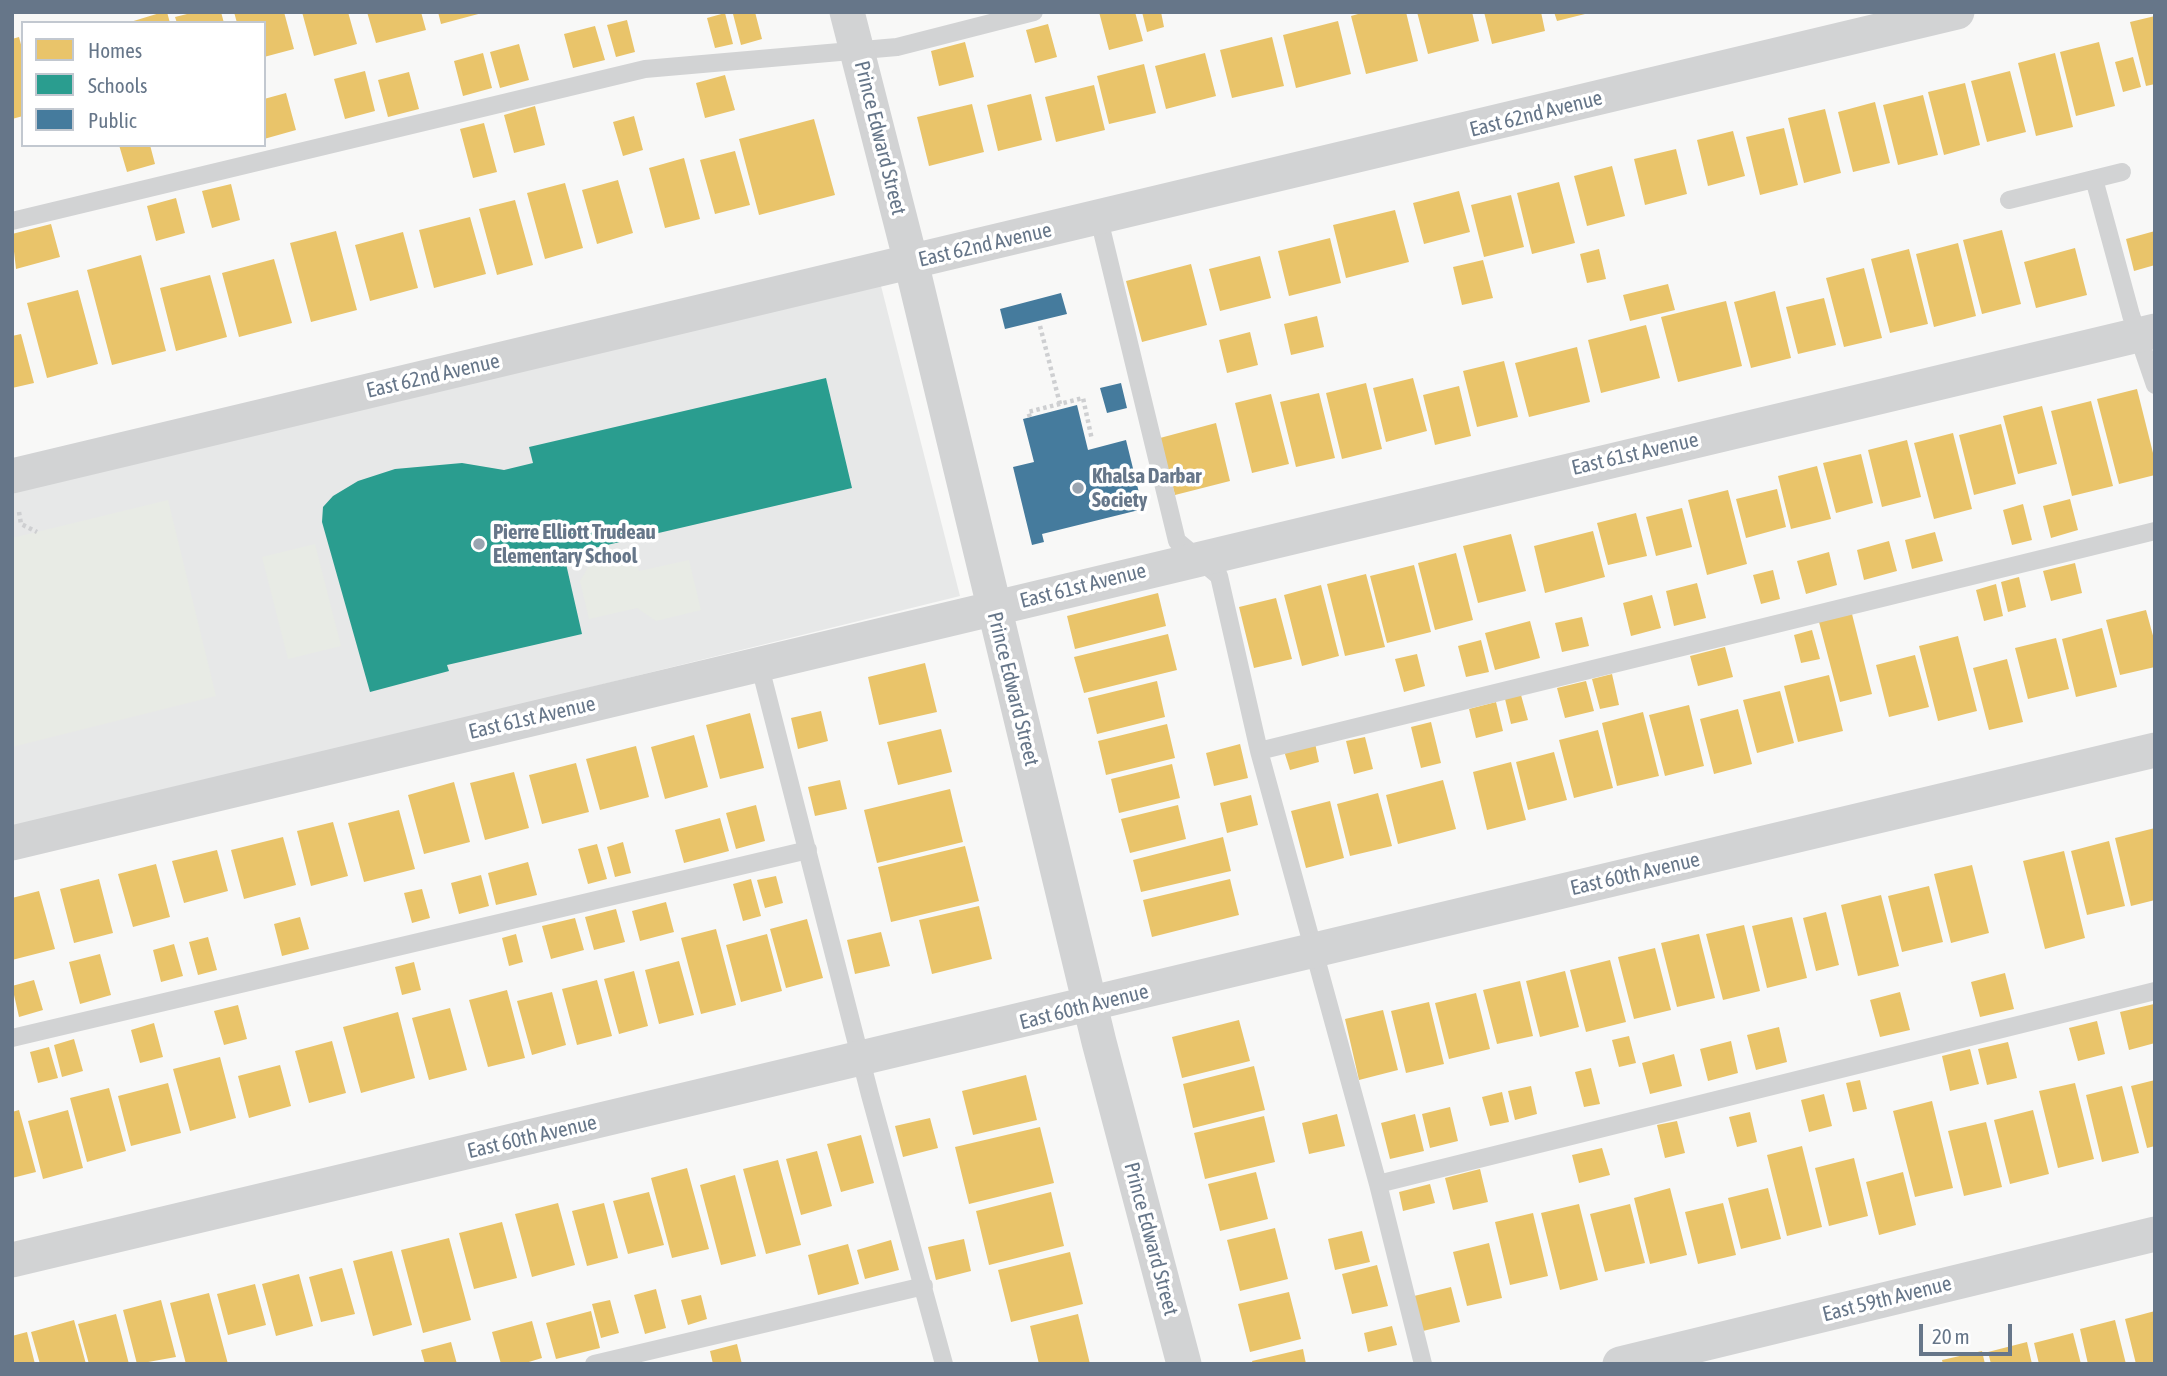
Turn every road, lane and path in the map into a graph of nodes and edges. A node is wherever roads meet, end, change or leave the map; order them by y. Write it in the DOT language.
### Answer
graph roads {
  1 [pos="847,12"];
  2 [pos="1034,12"];
  3 [pos="1957,12"];
  4 [pos="857,51"];
  5 [pos="2122,172"];
  6 [pos="2094,179"];
  7 [pos="2009,200"];
  8 [pos="1099,219"];
  9 [pos="12,221"];
  10 [pos="911,262"];
  11 [pos="1040,326"];
  12 [pos="2147,333"];
  13 [pos="2155,385"];
  14 [pos="1059,404"];
  15 [pos="1030,417"];
  16 [pos="1092,440"];
  17 [pos="12,476"];
  18 [pos="19,512"];
  19 [pos="2155,531"];
  20 [pos="37,532"];
  21 [pos="1195,559"];
  22 [pos="993,608"];
  23 [pos="759,663"];
  24 [pos="2155,750"];
  25 [pos="1259,751"];
  26 [pos="12,843"];
  27 [pos="808,850"];
  28 [pos="1315,950"];
  29 [pos="2155,991"];
  30 [pos="1090,1006"];
  31 [pos="12,1038"];
  32 [pos="861,1059"];
  33 [pos="1378,1184"];
  34 [pos="2155,1234"];
  35 [pos="12,1260"];
  36 [pos="924,1286"];
  37 [pos="594,1364"];
  38 [pos="944,1364"];
  39 [pos="1184,1364"];
  40 [pos="1423,1364"];
  41 [pos="1620,1364"];
  1 -- 4 [label="street, Prince Edward Street"];
  2 -- 4 [label="lane"];
  3 -- 8 [label="street, East 62nd Avenue"];
  4 -- 9 [label="lane"];
  4 -- 10 [label="street, Prince Edward Street"];
  5 -- 6 [label="lane"];
  6 -- 7 [label="lane"];
  6 -- 12 [label="lane"];
  8 -- 10 [label="street, East 62nd Avenue"];
  8 -- 21 [label="lane"];
  10 -- 17 [label="street, East 62nd Avenue"];
  10 -- 22 [label="street, Prince Edward Street"];
  11 -- 14 [label="path"];
  12 -- 13 [label="lane"];
  12 -- 21 [label="street, East 61st Avenue"];
  14 -- 15 [label="path"];
  14 -- 16 [label="path"];
  18 -- 20 [label="path"];
  19 -- 25 [label="lane"];
  21 -- 22 [label="street, East 61st Avenue"];
  21 -- 25 [label="lane"];
  22 -- 23 [label="street, East 61st Avenue"];
  22 -- 30 [label="street, Prince Edward Street"];
  23 -- 26 [label="street, East 61st Avenue"];
  23 -- 27 [label="lane"];
  24 -- 28 [label="street, East 60th Avenue"];
  25 -- 28 [label="lane"];
  27 -- 31 [label="lane"];
  27 -- 32 [label="lane"];
  28 -- 30 [label="street, East 60th Avenue"];
  28 -- 33 [label="lane"];
  29 -- 33 [label="lane"];
  30 -- 32 [label="street, East 60th Avenue"];
  30 -- 39 [label="street, Prince Edward Street"];
  32 -- 35 [label="street, East 60th Avenue"];
  32 -- 36 [label="lane"];
  33 -- 40 [label="lane"];
  34 -- 41 [label="street, East 59th Avenue"];
  36 -- 37 [label="lane"];
  36 -- 38 [label="lane"];
}
